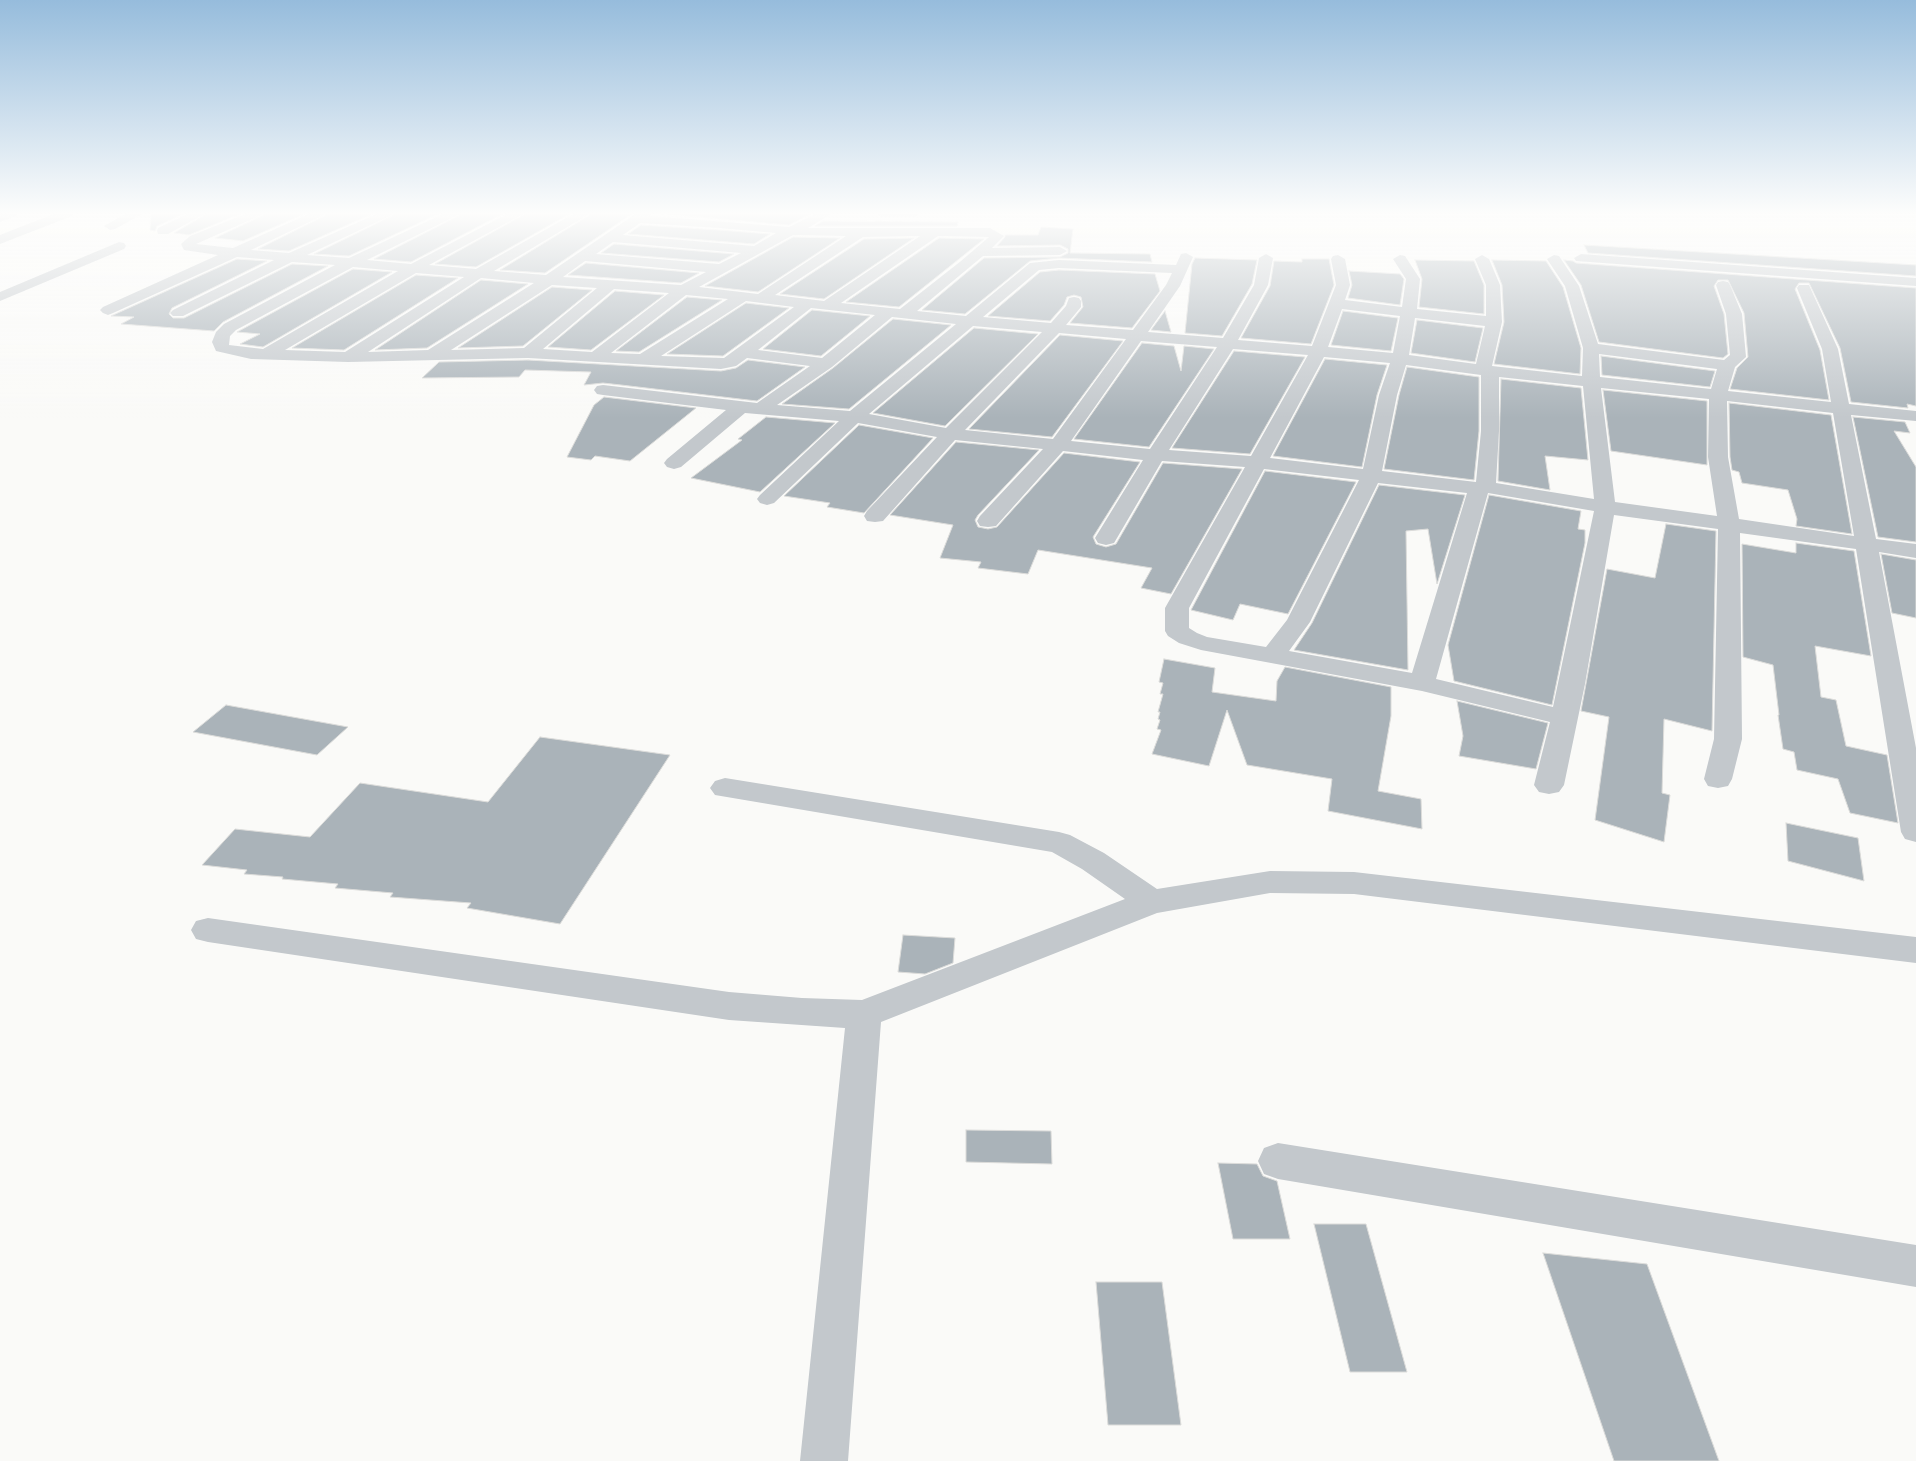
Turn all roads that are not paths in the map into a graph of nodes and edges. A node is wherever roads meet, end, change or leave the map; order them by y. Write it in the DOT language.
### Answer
graph roads {
  1 [pos="37,281"];
  2 [pos="172,281"];
  3 [pos="242,281"];
  4 [pos="317,281"];
  5 [pos="391,281"];
  6 [pos="467,281"];
  7 [pos="547,281"];
  8 [pos="567,281"];
  9 [pos="700,281"];
  10 [pos="787,281"];
  11 [pos="863,281"];
  12 [pos="939,281"];
  13 [pos="1017,281"];
  14 [pos="1175,281"];
  15 [pos="1262,281"];
  16 [pos="1342,281"];
  17 [pos="1413,281"];
  18 [pos="1491,281"];
  19 [pos="1569,281"];
  20 [pos="610,284"];
  21 [pos="1723,285"];
  22 [pos="1804,288"];
  23 [pos="683,290"];
  24 [pos="0,297"];
  25 [pos="742,297"];
  26 [pos="760,299"];
  27 [pos="1074,301"];
  28 [pos="807,304"];
  29 [pos="1336,304"];
  30 [pos="826,306"];
  31 [pos="108,310"];
  32 [pos="1408,312"];
  33 [pos="178,313"];
  34 [pos="896,313"];
  35 [pos="970,321"];
  36 [pos="1494,322"];
  37 [pos="1055,328"];
  38 [pos="1138,334"];
  39 [pos="1229,342"];
  40 [pos="1591,348"];
  41 [pos="1318,350"];
  42 [pos="528,353"];
  43 [pos="744,353"];
  44 [pos="267,354"];
  45 [pos="432,355"];
  46 [pos="598,356"];
  47 [pos="348,357"];
  48 [pos="1400,358"];
  49 [pos="644,359"];
  50 [pos="826,363"];
  51 [pos="1727,365"];
  52 [pos="1486,370"];
  53 [pos="1591,381"];
  54 [pos="603,390"];
  55 [pos="1718,393"];
  56 [pos="751,408"];
  57 [pos="1842,408"];
  58 [pos="1916,416"];
  59 [pos="854,417"];
  60 [pos="950,434"];
  61 [pos="1057,446"];
  62 [pos="1156,455"];
  63 [pos="1258,462"];
  64 [pos="674,463"];
  65 [pos="1371,476"];
  66 [pos="1483,488"];
  67 [pos="767,499"];
  68 [pos="1605,507"];
  69 [pos="875,516"];
  70 [pos="988,521"];
  71 [pos="1729,524"];
  72 [pos="1106,538"];
  73 [pos="1865,544"];
  74 [pos="1916,551"];
  75 [pos="1272,656"];
  76 [pos="1422,683"];
  77 [pos="1565,718"];
  78 [pos="1718,779"];
  79 [pos="1549,785"];
  80 [pos="725,788"];
  81 [pos="1916,832"];
  82 [pos="1152,902"];
  83 [pos="208,930"];
  84 [pos="1916,950"];
  85 [pos="864,1014"];
  86 [pos="1278,1161"];
  87 [pos="1916,1266"];
  88 [pos="824,1461"];
  1 -- 24 [label="street"];
  2 -- 31 [label="street"];
  3 -- 33 [label="street"];
  4 -- 44 [label="street"];
  5 -- 44 [label="street"];
  6 -- 47 [label="street"];
  7 -- 45 [label="street"];
  8 -- 20 [label="street"];
  9 -- 23 [label="street"];
  10 -- 26 [label="street"];
  11 -- 30 [label="street"];
  12 -- 34 [label="street"];
  13 -- 35 [label="street"];
  14 -- 38 [label="street"];
  15 -- 39 [label="street"];
  16 -- 29 [label="street"];
  17 -- 32 [label="street"];
  18 -- 36 [label="street"];
  19 -- 40 [label="street"];
  20 -- 23 [label="street"];
  20 -- 42 [label="street"];
  21 -- 51 [label="street"];
  22 -- 57 [label="street"];
  23 -- 25 [label="street"];
  23 -- 46 [label="street"];
  25 -- 26 [label="street"];
  25 -- 49 [label="street"];
  26 -- 28 [label="street"];
  27 -- 37 [label="street"];
  28 -- 30 [label="street"];
  28 -- 43 [label="street"];
  29 -- 32 [label="street"];
  29 -- 41 [label="street"];
  30 -- 34 [label="street"];
  32 -- 36 [label="street"];
  32 -- 48 [label="street"];
  34 -- 35 [label="street"];
  34 -- 50 [label="street"];
  35 -- 37 [label="street"];
  35 -- 59 [label="street"];
  36 -- 52 [label="street"];
  37 -- 38 [label="street"];
  37 -- 60 [label="street"];
  38 -- 39 [label="street"];
  38 -- 61 [label="street"];
  39 -- 41 [label="street"];
  39 -- 62 [label="street"];
  40 -- 51 [label="street"];
  40 -- 53 [label="street"];
  41 -- 48 [label="street"];
  41 -- 63 [label="street"];
  42 -- 45 [label="street"];
  42 -- 46 [label="street"];
  43 -- 49 [label="street"];
  43 -- 50 [label="street"];
  44 -- 47 [label="street"];
  45 -- 47 [label="street"];
  46 -- 49 [label="street"];
  48 -- 52 [label="street"];
  48 -- 65 [label="street"];
  50 -- 56 [label="street"];
  51 -- 55 [label="street"];
  52 -- 53 [label="street"];
  52 -- 66 [label="street"];
  53 -- 55 [label="street"];
  53 -- 68 [label="street"];
  54 -- 56 [label="street"];
  55 -- 57 [label="street"];
  55 -- 71 [label="street"];
  56 -- 59 [label="street"];
  56 -- 64 [label="street"];
  57 -- 58 [label="street"];
  57 -- 73 [label="street"];
  59 -- 60 [label="street"];
  59 -- 67 [label="street"];
  60 -- 61 [label="street"];
  60 -- 69 [label="street"];
  61 -- 62 [label="street"];
  61 -- 70 [label="street"];
  62 -- 63 [label="street"];
  62 -- 72 [label="street"];
  63 -- 65 [label="street"];
  63 -- 75 [label="street"];
  65 -- 66 [label="street"];
  65 -- 75 [label="street"];
  66 -- 68 [label="street"];
  66 -- 76 [label="street"];
  68 -- 71 [label="street"];
  68 -- 77 [label="street"];
  71 -- 73 [label="street"];
  71 -- 78 [label="street"];
  73 -- 74 [label="street"];
  73 -- 81 [label="street"];
  75 -- 76 [label="street"];
  76 -- 77 [label="street"];
  77 -- 79 [label="street"];
  80 -- 82 [label="street"];
  82 -- 84 [label="street"];
  82 -- 85 [label="street"];
  83 -- 85 [label="street"];
  85 -- 88 [label="street"];
  86 -- 87 [label="street"];
}
